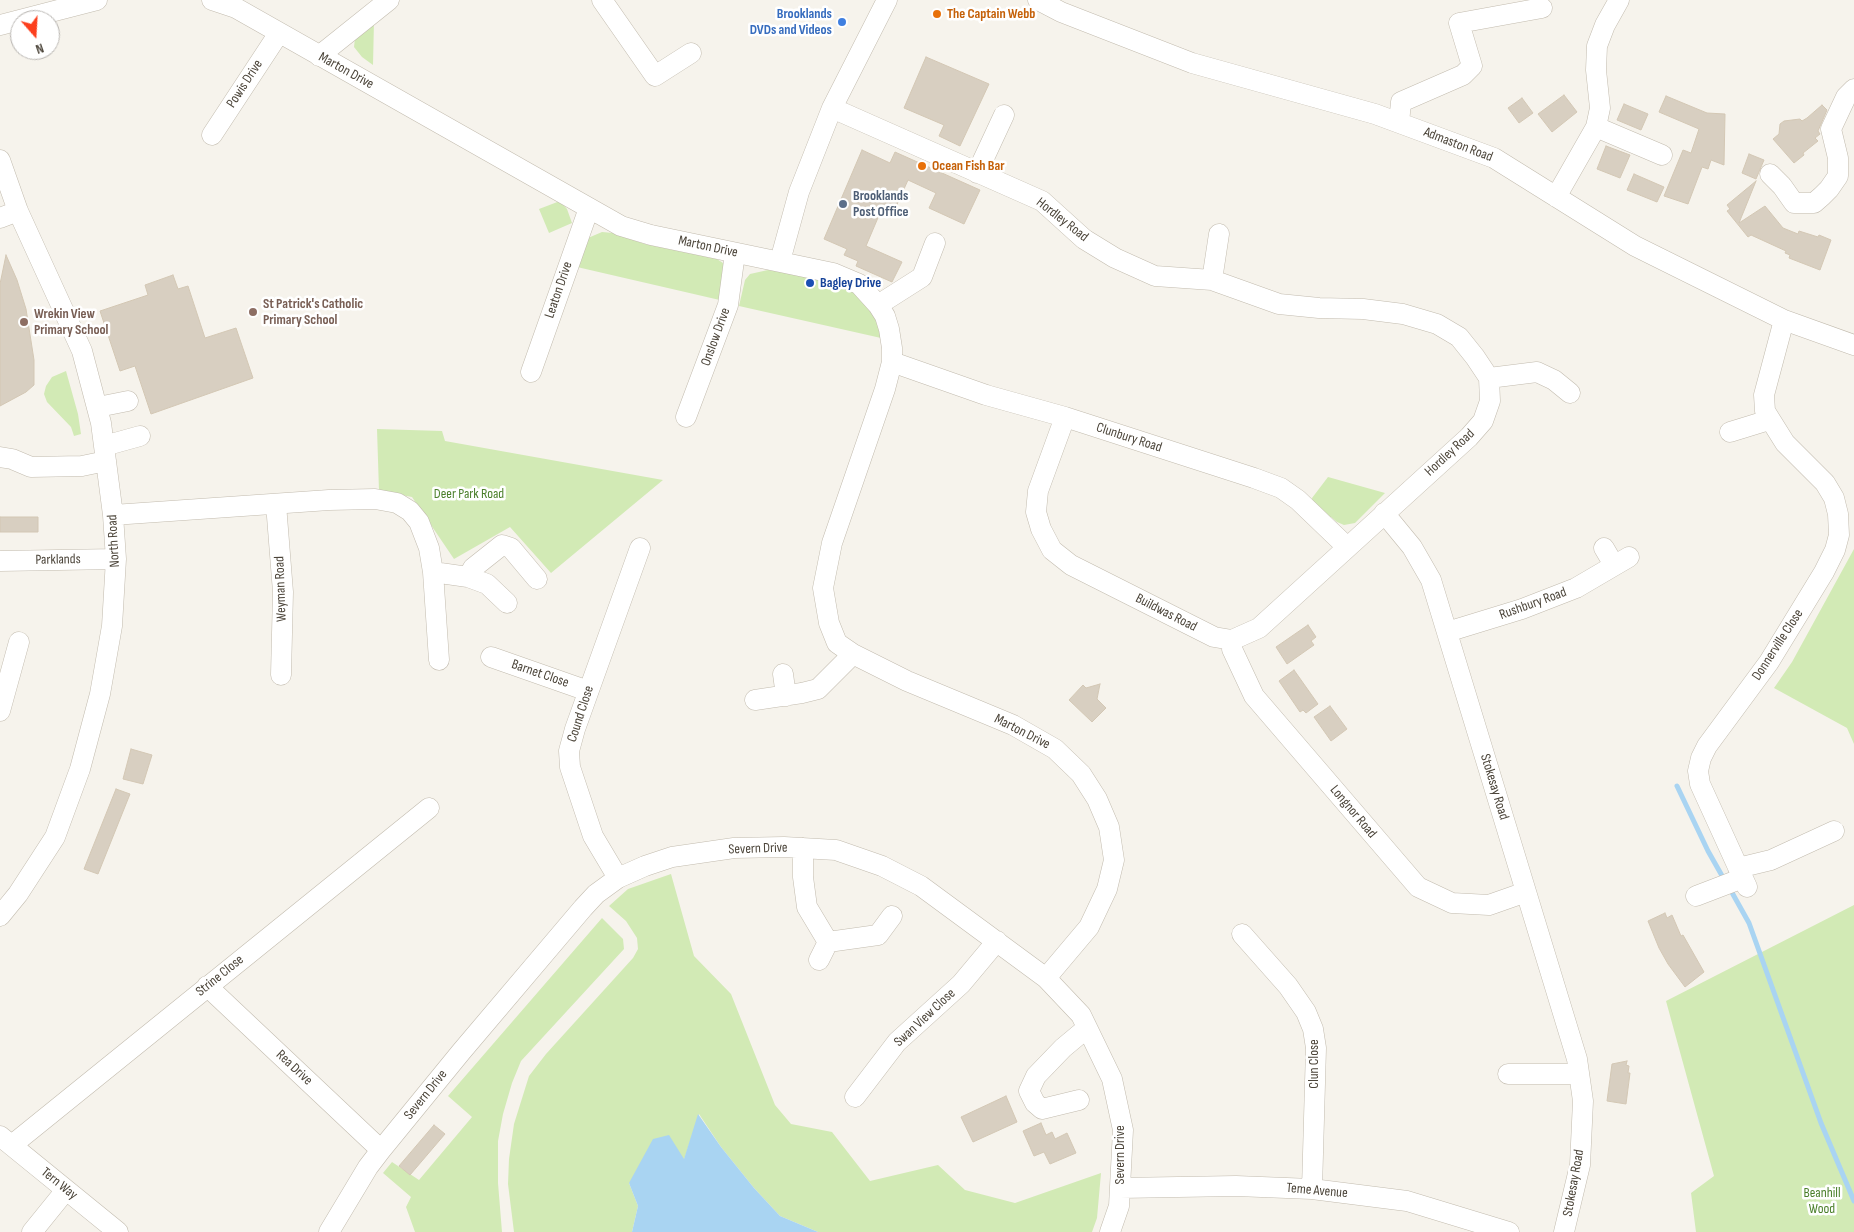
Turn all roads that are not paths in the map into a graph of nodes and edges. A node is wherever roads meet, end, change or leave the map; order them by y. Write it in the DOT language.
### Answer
graph roads {
  1 [pos="97,0"];
  2 [pos="212,0"];
  3 [pos="389,0"];
  4 [pos="602,0"];
  5 [pos="886,0"];
  6 [pos="1038,0"];
  7 [pos="1619,0"];
  8 [pos="1064,6"];
  9 [pos="1542,8"];
  10 [pos="0,24"];
  11 [pos="279,33"];
  12 [pos="691,53"];
  13 [pos="319,56"];
  14 [pos="1854,89"];
  15 [pos="832,108"];
  16 [pos="1004,116"];
  17 [pos="1399,123"];
  18 [pos="1596,127"];
  19 [pos="212,135"];
  20 [pos="1662,155"];
  21 [pos="0,160"];
  22 [pos="977,172"];
  23 [pos="1770,174"];
  24 [pos="1556,197"];
  25 [pos="589,208"];
  26 [pos="9,215"];
  27 [pos="1219,234"];
  28 [pos="935,243"];
  29 [pos="736,253"];
  30 [pos="780,261"];
  31 [pos="1212,280"];
  32 [pos="878,305"];
  33 [pos="1784,320"];
  34 [pos="1854,345"];
  35 [pos="892,362"];
  36 [pos="531,372"];
  37 [pos="1489,378"];
  38 [pos="1570,393"];
  39 [pos="128,401"];
  40 [pos="98,407"];
  41 [pos="686,417"];
  42 [pos="1065,417"];
  43 [pos="1770,420"];
  44 [pos="1730,432"];
  45 [pos="140,436"];
  46 [pos="105,453"];
  47 [pos="0,458"];
  48 [pos="276,504"];
  49 [pos="1384,513"];
  50 [pos="113,515"];
  51 [pos="1347,547"];
  52 [pos="640,548"];
  53 [pos="1604,548"];
  54 [pos="116,559"];
  55 [pos="0,561"];
  56 [pos="433,572"];
  57 [pos="468,576"];
  58 [pos="537,579"];
  59 [pos="507,603"];
  60 [pos="1447,632"];
  61 [pos="1232,640"];
  62 [pos="19,642"];
  63 [pos="853,654"];
  64 [pos="491,657"];
  65 [pos="439,660"];
  66 [pos="783,674"];
  67 [pos="281,675"];
  68 [pos="588,691"];
  69 [pos="786,696"];
  70 [pos="755,700"];
  71 [pos="0,711"];
  72 [pos="429,808"];
  73 [pos="1834,831"];
  74 [pos="802,848"];
  75 [pos="618,878"];
  76 [pos="1742,878"];
  77 [pos="1526,892"];
  78 [pos="1705,893"];
  79 [pos="0,916"];
  80 [pos="892,916"];
  81 [pos="1242,934"];
  82 [pos="997,940"];
  83 [pos="828,942"];
  84 [pos="819,960"];
  85 [pos="1046,978"];
  86 [pos="207,986"];
  87 [pos="1087,1028"];
  88 [pos="1508,1074"];
  89 [pos="1579,1074"];
  90 [pos="855,1097"];
  91 [pos="1080,1100"];
  92 [pos="6,1140"];
  93 [pos="381,1150"];
  94 [pos="1120,1188"];
  95 [pos="1312,1189"];
  96 [pos="66,1190"];
  97 [pos="32,1232"];
  98 [pos="118,1232"];
  99 [pos="329,1232"];
  100 [pos="1110,1232"];
  101 [pos="1509,1232"];
  102 [pos="1564,1232"];
  1 -- 10 [label="street"];
  2 -- 11 [label="street, Marton Drive"];
  3 -- 13 [label="street"];
  4 -- 12 [label="street"];
  5 -- 15 [label="street"];
  6 -- 8 [label="street, Admaston Road"];
  7 -- 18 [label="street"];
  8 -- 17 [label="street, Admaston Road"];
  9 -- 17 [label="street"];
  11 -- 13 [label="street, Marton Drive"];
  11 -- 19 [label="street, Powis Drive"];
  13 -- 25 [label="street, Marton Drive"];
  14 -- 23 [label="street"];
  15 -- 22 [label="street, Hordley Road"];
  15 -- 30 [label="street"];
  16 -- 22 [label="street"];
  17 -- 24 [label="street, Admaston Road"];
  18 -- 20 [label="street"];
  18 -- 24 [label="street"];
  21 -- 26 [label="street, North Road"];
  22 -- 31 [label="street, Hordley Road"];
  24 -- 33 [label="street, Admaston Road"];
  25 -- 29 [label="street, Marton Drive"];
  25 -- 36 [label="street, Leaton Drive"];
  26 -- 40 [label="street, North Road"];
  27 -- 31 [label="street"];
  28 -- 32 [label="street"];
  29 -- 30 [label="street, Marton Drive"];
  29 -- 41 [label="street, Onslow Drive"];
  30 -- 32 [label="street, Marton Drive"];
  31 -- 37 [label="street, Hordley Road"];
  32 -- 35 [label="street, Marton Drive"];
  33 -- 34 [label="street, Admaston Road"];
  33 -- 43 [label="street, Donnerville Close"];
  35 -- 42 [label="street, Clunbury Road"];
  35 -- 63 [label="street, Marton Drive"];
  37 -- 38 [label="street"];
  37 -- 49 [label="street, Hordley Road"];
  39 -- 40 [label="street"];
  40 -- 46 [label="street, North Road"];
  42 -- 51 [label="street, Clunbury Road"];
  42 -- 61 [label="street, Buildwas Road"];
  43 -- 44 [label="street"];
  43 -- 76 [label="street, Donnerville Close"];
  45 -- 46 [label="street"];
  46 -- 47 [label="street"];
  46 -- 50 [label="street, North Road"];
  48 -- 50 [label="street"];
  48 -- 56 [label="street"];
  48 -- 67 [label="street, Weyman Road"];
  49 -- 51 [label="street"];
  49 -- 60 [label="street, Stokesay Road"];
  50 -- 54 [label="street, North Road"];
  51 -- 61 [label="street"];
  52 -- 68 [label="street, Cound Close"];
  53 -- 60 [label="street, Rushbury Road"];
  54 -- 55 [label="street, Parklands"];
  54 -- 79 [label="street, North Road"];
  56 -- 57 [label="street"];
  56 -- 65 [label="street"];
  57 -- 58 [label="street"];
  57 -- 59 [label="street"];
  60 -- 77 [label="street, Stokesay Road"];
  61 -- 77 [label="street, Longnor Road"];
  62 -- 71 [label="street"];
  63 -- 69 [label="street"];
  63 -- 85 [label="street, Marton Drive"];
  64 -- 68 [label="street, Barnet Close"];
  66 -- 69 [label="street"];
  68 -- 75 [label="street, Cound Close"];
  69 -- 70 [label="street"];
  72 -- 86 [label="street, Strine Close"];
  73 -- 76 [label="street"];
  74 -- 75 [label="street, Severn Drive"];
  74 -- 82 [label="street, Severn Drive"];
  74 -- 83 [label="street"];
  75 -- 93 [label="street, Severn Drive"];
  76 -- 78 [label="street"];
  77 -- 89 [label="street, Stokesay Road"];
  80 -- 83 [label="street"];
  81 -- 95 [label="street, Clun Close"];
  82 -- 85 [label="street, Severn Drive"];
  82 -- 90 [label="street, Swan View Close"];
  83 -- 84 [label="street"];
  85 -- 87 [label="street, Severn Drive"];
  86 -- 92 [label="street, Strine Close"];
  86 -- 93 [label="street, Rea Drive"];
  87 -- 91 [label="street"];
  87 -- 94 [label="street, Severn Drive"];
  88 -- 89 [label="street"];
  89 -- 102 [label="street, Stokesay Road"];
  92 -- 96 [label="street, Tern Way"];
  93 -- 99 [label="street, Severn Drive"];
  94 -- 95 [label="street, Teme Avenue"];
  94 -- 100 [label="street, Severn Drive"];
  95 -- 101 [label="street, Teme Avenue"];
  96 -- 97 [label="street"];
  96 -- 98 [label="street, Tern Way"];
}
